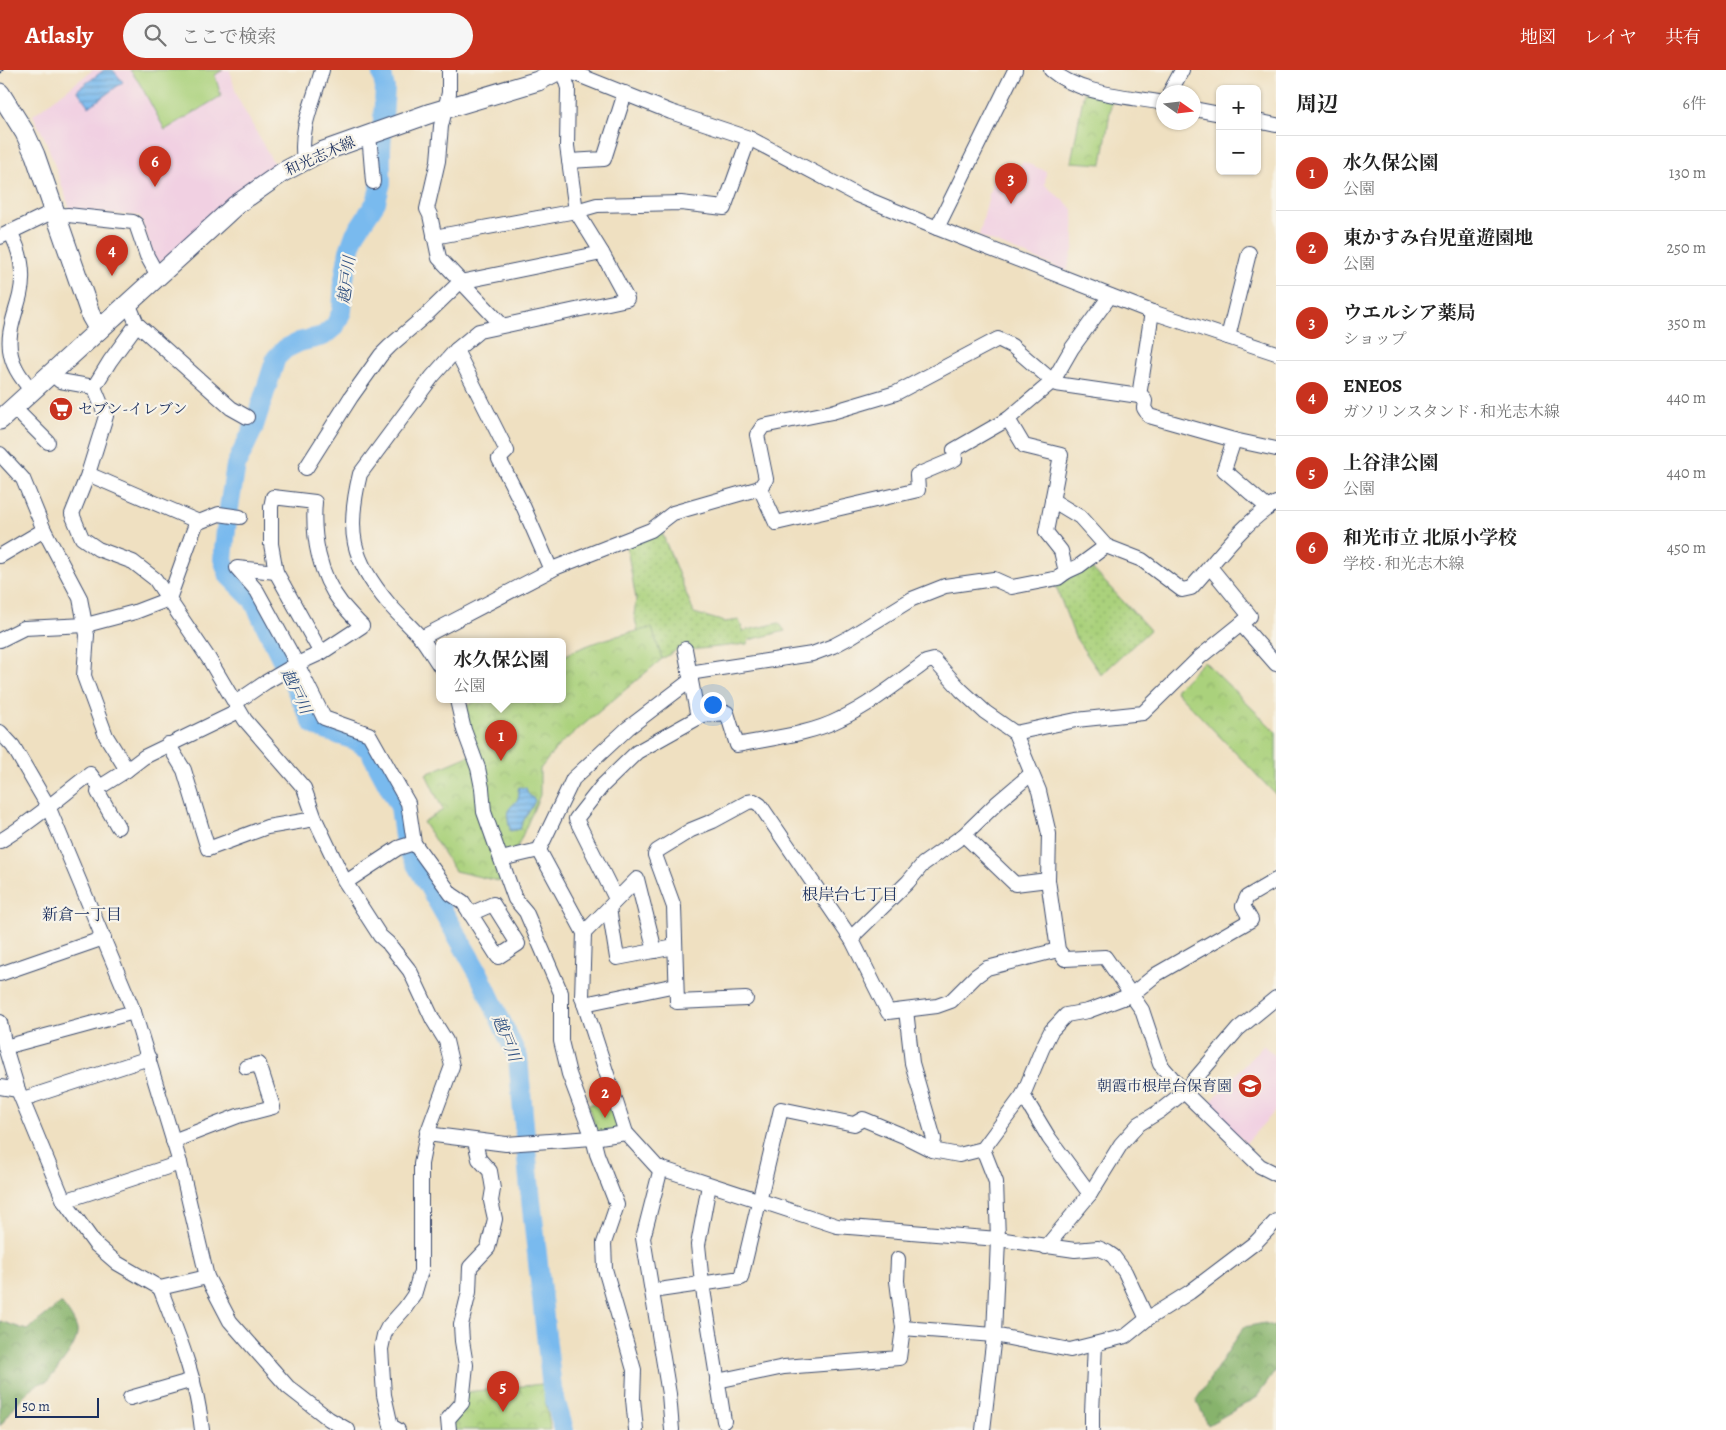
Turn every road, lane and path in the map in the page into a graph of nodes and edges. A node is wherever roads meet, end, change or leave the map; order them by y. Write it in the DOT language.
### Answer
graph roads {
  1 [pos="322,70"];
  2 [pos="449,70"];
  3 [pos="561,70"];
  4 [pos="566,70"];
  5 [pos="1015,70"];
  6 [pos="1051,70"];
  7 [pos="1182,70"];
  8 [pos="1174,85"];
  9 [pos="0,93"];
  10 [pos="625,93"];
  11 [pos="1156,101"];
  12 [pos="446,109"];
  13 [pos="1201,110"];
  14 [pos="1216,113"];
  15 [pos="1261,122"];
  16 [pos="1276,125"];
  17 [pos="379,131"];
  18 [pos="749,138"];
  19 [pos="304,160"];
  20 [pos="569,161"];
  21 [pos="373,182"];
  22 [pos="576,211"];
  23 [pos="55,214"];
  24 [pos="937,228"];
  25 [pos="5,235"];
  26 [pos="434,237"];
  27 [pos="602,253"];
  28 [pos="1249,254"];
  29 [pos="158,276"];
  30 [pos="460,282"];
  31 [pos="1110,296"];
  32 [pos="128,303"];
  33 [pos="1152,312"];
  34 [pos="137,324"];
  35 [pos="502,325"];
  36 [pos="99,330"];
  37 [pos="1228,337"];
  38 [pos="456,350"];
  39 [pos="1276,352"];
  40 [pos="52,374"];
  41 [pos="1053,380"];
  42 [pos="94,387"];
  43 [pos="32,392"];
  44 [pos="1140,396"];
  45 [pos="14,408"];
  46 [pos="247,416"];
  47 [pos="1008,419"];
  48 [pos="0,420"];
  49 [pos="1234,440"];
  50 [pos="48,442"];
  51 [pos="1276,449"];
  52 [pos="0,454"];
  53 [pos="306,468"];
  54 [pos="88,474"];
  55 [pos="760,488"];
  56 [pos="1052,500"];
  57 [pos="1272,505"];
  58 [pos="238,516"];
  59 [pos="197,521"];
  60 [pos="44,530"];
  61 [pos="1106,546"];
  62 [pos="0,556"];
  63 [pos="1210,567"];
  64 [pos="551,570"];
  65 [pos="276,572"];
  66 [pos="1066,572"];
  67 [pos="169,599"];
  68 [pos="1241,624"];
  69 [pos="86,625"];
  70 [pos="421,638"];
  71 [pos="0,640"];
  72 [pos="685,648"];
  73 [pos="321,653"];
  74 [pos="436,660"];
  75 [pos="1276,664"];
  76 [pos="291,667"];
  77 [pos="690,676"];
  78 [pos="458,703"];
  79 [pos="237,707"];
  80 [pos="698,718"];
  81 [pos="0,732"];
  82 [pos="1015,733"];
  83 [pos="168,744"];
  84 [pos="127,770"];
  85 [pos="1032,774"];
  86 [pos="100,787"];
  87 [pos="48,806"];
  88 [pos="315,819"];
  89 [pos="118,827"];
  90 [pos="964,835"];
  91 [pos="0,841"];
  92 [pos="408,845"];
  93 [pos="539,850"];
  94 [pos="501,858"];
  95 [pos="1048,880"];
  96 [pos="1276,880"];
  97 [pos="346,882"];
  98 [pos="613,904"];
  99 [pos="470,914"];
  100 [pos="584,932"];
  101 [pos="104,938"];
  102 [pos="852,940"];
  103 [pos="675,947"];
  104 [pos="1058,950"];
  105 [pos="655,951"];
  106 [pos="0,974"];
  107 [pos="676,985"];
  108 [pos="1131,995"];
  109 [pos="1276,998"];
  110 [pos="746,999"];
  111 [pos="584,1004"];
  112 [pos="906,1010"];
  113 [pos="134,1012"];
  114 [pos="0,1022"];
  115 [pos="5,1047"];
  116 [pos="149,1058"];
  117 [pos="246,1067"];
  118 [pos="0,1086"];
  119 [pos="1184,1092"];
  120 [pos="21,1094"];
  121 [pos="1023,1095"];
  122 [pos="626,1133"];
  123 [pos="428,1134"];
  124 [pos="593,1138"];
  125 [pos="173,1141"];
  126 [pos="475,1141"];
  127 [pos="983,1148"];
  128 [pos="932,1150"];
  129 [pos="180,1163"];
  130 [pos="661,1168"];
  131 [pos="1276,1174"];
  132 [pos="709,1185"];
  133 [pos="1090,1194"];
  134 [pos="64,1201"];
  135 [pos="760,1202"];
  136 [pos="1276,1221"];
  137 [pos="998,1240"];
  138 [pos="1046,1247"];
  139 [pos="898,1259"];
  140 [pos="207,1277"];
  141 [pos="702,1283"];
  142 [pos="160,1288"];
  143 [pos="652,1290"];
  144 [pos="1146,1319"];
  145 [pos="903,1328"];
  146 [pos="994,1335"];
  147 [pos="1095,1344"];
  148 [pos="193,1380"];
  149 [pos="717,1381"];
  150 [pos="130,1398"];
  151 [pos="724,1421"];
  152 [pos="202,1430"];
  153 [pos="348,1430"];
  154 [pos="398,1430"];
  155 [pos="449,1430"];
  156 [pos="636,1430"];
  157 [pos="672,1430"];
  158 [pos="983,1430"];
  159 [pos="1092,1430"];
  1 -- 19 [label="street"];
  2 -- 12 [label="street"];
  3 -- 12 [label="main road, 和光志木線"];
  3 -- 20 [label="street"];
  4 -- 10 [label="street"];
  5 -- 24 [label="street"];
  6 -- 11 [label="street"];
  7 -- 8 [label="street"];
  9 -- 23 [label="main road"];
  10 -- 18 [label="street"];
  10 -- 20 [label="street"];
  12 -- 17 [label="main road, 和光志木線"];
  12 -- 26 [label="street"];
  13 -- 14 [label="street"];
  15 -- 16 [label="street"];
  17 -- 19 [label="main road, 和光志木線"];
  17 -- 21 [label="street"];
  18 -- 22 [label="street"];
  18 -- 24 [label="street"];
  19 -- 29 [label="main road, 和光志木線"];
  20 -- 22 [label="street"];
  22 -- 26 [label="street"];
  22 -- 27 [label="street"];
  23 -- 25 [label="street"];
  23 -- 29 [label="street"];
  23 -- 36 [label="main road"];
  24 -- 31 [label="street"];
  25 -- 43 [label="street"];
  26 -- 30 [label="street"];
  27 -- 30 [label="street"];
  27 -- 35 [label="street"];
  28 -- 37 [label="street"];
  29 -- 32 [label="main road, 和光志木線"];
  30 -- 35 [label="street"];
  30 -- 53 [label="street"];
  31 -- 33 [label="street"];
  31 -- 41 [label="street"];
  32 -- 34 [label="street"];
  32 -- 36 [label="main road, 和光志木線"];
  33 -- 37 [label="street"];
  33 -- 44 [label="street"];
  34 -- 42 [label="street"];
  34 -- 46 [label="street"];
  35 -- 38 [label="street"];
  36 -- 40 [label="main road, 和光志木線"];
  37 -- 39 [label="street"];
  38 -- 64 [label="street"];
  38 -- 70 [label="street"];
  40 -- 42 [label="street"];
  40 -- 43 [label="main road, 和光志木線"];
  41 -- 44 [label="street"];
  41 -- 47 [label="street"];
  41 -- 55 [label="street"];
  42 -- 54 [label="street"];
  43 -- 45 [label="main road, 和光志木線"];
  44 -- 49 [label="street"];
  45 -- 48 [label="main road, 和光志木線"];
  45 -- 50 [label="street"];
  47 -- 55 [label="street"];
  47 -- 56 [label="street"];
  49 -- 51 [label="street"];
  49 -- 57 [label="street"];
  52 -- 60 [label="street"];
  54 -- 59 [label="street"];
  54 -- 67 [label="street"];
  55 -- 64 [label="street"];
  56 -- 61 [label="street"];
  56 -- 66 [label="street"];
  57 -- 63 [label="street"];
  58 -- 59 [label="street"];
  59 -- 67 [label="street"];
  60 -- 62 [label="street"];
  60 -- 69 [label="street"];
  61 -- 63 [label="street"];
  61 -- 66 [label="street"];
  63 -- 68 [label="street"];
  64 -- 70 [label="street"];
  65 -- 73 [label="street"];
  65 -- 73 [label="street"];
  65 -- 76 [label="street"];
  66 -- 77 [label="street"];
  67 -- 69 [label="street"];
  67 -- 79 [label="street"];
  68 -- 75 [label="street"];
  68 -- 82 [label="street"];
  69 -- 71 [label="street"];
  69 -- 84 [label="street"];
  70 -- 74 [label="street"];
  72 -- 77 [label="street"];
  73 -- 76 [label="street"];
  76 -- 79 [label="street"];
  76 -- 92 [label="street"];
  77 -- 80 [label="street"];
  77 -- 93 [label="street"];
  78 -- 94 [label="street"];
  79 -- 83 [label="street"];
  79 -- 88 [label="street"];
  80 -- 82 [label="street"];
  80 -- 98 [label="street"];
  81 -- 87 [label="street"];
  82 -- 85 [label="street"];
  83 -- 84 [label="street"];
  83 -- 88 [label="street"];
  84 -- 86 [label="street"];
  85 -- 90 [label="street"];
  85 -- 95 [label="street"];
  86 -- 87 [label="street"];
  86 -- 89 [label="street"];
  87 -- 91 [label="street"];
  87 -- 101 [label="street"];
  88 -- 97 [label="street"];
  90 -- 95 [label="street"];
  90 -- 102 [label="street"];
  92 -- 97 [label="street"];
  92 -- 99 [label="street"];
  93 -- 94 [label="street"];
  93 -- 100 [label="street"];
  94 -- 124 [label="street"];
  95 -- 104 [label="street"];
  96 -- 108 [label="street"];
  97 -- 123 [label="street"];
  98 -- 100 [label="street"];
  98 -- 105 [label="street"];
  98 -- 105 [label="street"];
  100 -- 111 [label="street"];
  101 -- 106 [label="street"];
  101 -- 113 [label="street"];
  102 -- 103 [label="street"];
  102 -- 112 [label="street"];
  103 -- 105 [label="street"];
  103 -- 107 [label="street"];
  104 -- 108 [label="street"];
  104 -- 112 [label="street"];
  107 -- 110 [label="street"];
  107 -- 111 [label="street"];
  108 -- 119 [label="street"];
  108 -- 121 [label="street"];
  109 -- 119 [label="street"];
  111 -- 122 [label="street"];
  112 -- 128 [label="street"];
  113 -- 115 [label="street"];
  113 -- 116 [label="street"];
  114 -- 115 [label="street"];
  115 -- 120 [label="street"];
  116 -- 120 [label="street"];
  116 -- 125 [label="street"];
  117 -- 125 [label="street"];
  118 -- 120 [label="street"];
  119 -- 131 [label="street"];
  119 -- 133 [label="street"];
  120 -- 134 [label="street"];
  121 -- 127 [label="street"];
  121 -- 133 [label="street"];
  122 -- 124 [label="street"];
  122 -- 130 [label="street"];
  123 -- 126 [label="street"];
  123 -- 154 [label="street"];
  124 -- 126 [label="street"];
  124 -- 156 [label="street"];
  125 -- 129 [label="street"];
  126 -- 155 [label="street"];
  127 -- 128 [label="street"];
  127 -- 137 [label="street"];
  128 -- 135 [label="street"];
  129 -- 134 [label="street"];
  129 -- 140 [label="street"];
  130 -- 132 [label="street"];
  130 -- 143 [label="street"];
  132 -- 135 [label="street"];
  132 -- 141 [label="street"];
  133 -- 138 [label="street"];
  134 -- 142 [label="street"];
  135 -- 137 [label="street"];
  135 -- 141 [label="street"];
  136 -- 144 [label="street"];
  137 -- 138 [label="street"];
  137 -- 146 [label="street"];
  138 -- 144 [label="street"];
  139 -- 145 [label="street"];
  140 -- 142 [label="street"];
  140 -- 153 [label="street"];
  141 -- 143 [label="street"];
  141 -- 149 [label="street"];
  142 -- 148 [label="street"];
  143 -- 157 [label="street"];
  144 -- 147 [label="street"];
  145 -- 146 [label="street"];
  145 -- 149 [label="street"];
  146 -- 147 [label="street"];
  146 -- 158 [label="street"];
  147 -- 159 [label="street"];
  148 -- 150 [label="street"];
  148 -- 152 [label="street"];
  149 -- 151 [label="street"];
}
